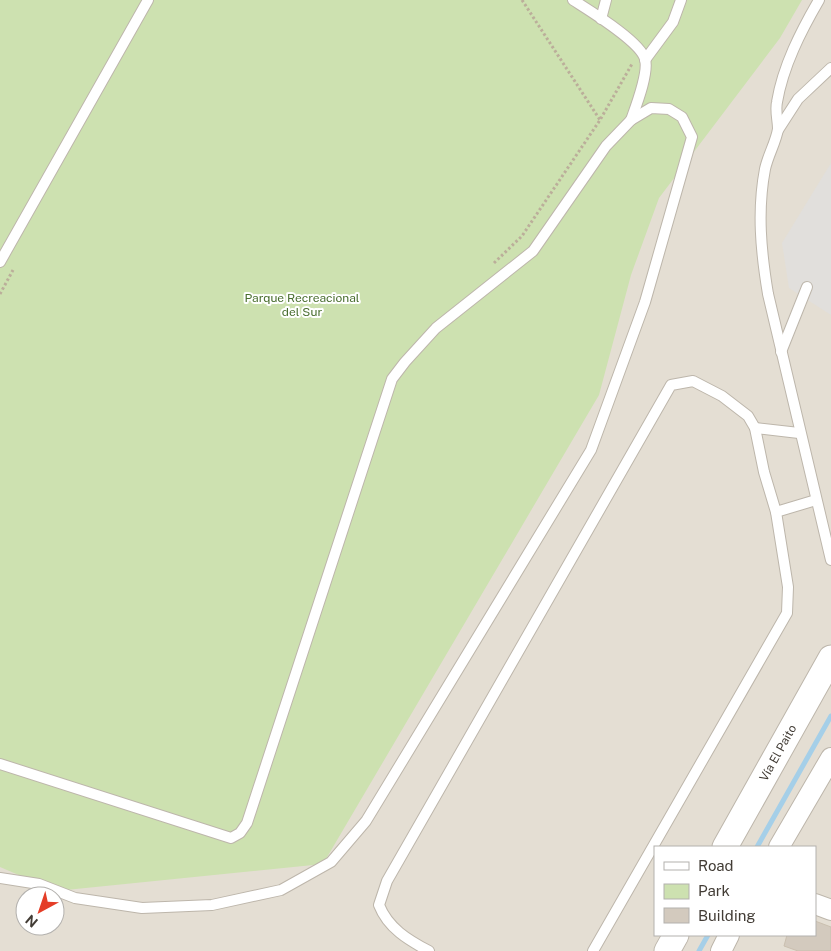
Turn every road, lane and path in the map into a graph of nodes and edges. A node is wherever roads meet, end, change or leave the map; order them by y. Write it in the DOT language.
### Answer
graph roads {
  1 [pos="148,0"];
  2 [pos="522,0"];
  3 [pos="573,0"];
  4 [pos="606,0"];
  5 [pos="681,0"];
  6 [pos="819,0"];
  7 [pos="602,19"];
  8 [pos="646,60"];
  9 [pos="831,68"];
  10 [pos="600,120"];
  11 [pos="631,120"];
  12 [pos="778,130"];
  13 [pos="0,262"];
  14 [pos="808,287"];
  15 [pos="781,352"];
  16 [pos="755,428"];
  17 [pos="799,433"];
  18 [pos="816,500"];
  19 [pos="776,512"];
  20 [pos="831,560"];
  21 [pos="831,658"];
  22 [pos="831,758"];
  23 [pos="0,764"];
  24 [pos="726,846"];
  25 [pos="779,846"];
  26 [pos="0,878"];
  27 [pos="675,936"];
  28 [pos="729,936"];
  29 [pos="429,951"];
  30 [pos="593,951"];
  31 [pos="667,951"];
  32 [pos="721,951"];
  1 -- 13 [label="lane"];
  2 -- 10 [label="path"];
  3 -- 7 [label="lane"];
  4 -- 7 [label="lane"];
  5 -- 8 [label="lane"];
  6 -- 12 [label="lane"];
  7 -- 8 [label="lane"];
  8 -- 11 [label="lane"];
  9 -- 12 [label="lane"];
  11 -- 23 [label="lane"];
  11 -- 26 [label="lane"];
  12 -- 15 [label="lane"];
  14 -- 15 [label="lane"];
  15 -- 17 [label="lane"];
  16 -- 17 [label="lane"];
  16 -- 19 [label="lane"];
  16 -- 29 [label="lane"];
  17 -- 18 [label="lane"];
  18 -- 19 [label="lane"];
  18 -- 20 [label="lane"];
  19 -- 30 [label="lane"];
  21 -- 24 [label="street, Vía El Paito"];
  22 -- 25 [label="street"];
  27 -- 31 [label="street"];
  28 -- 32 [label="street"];
}
